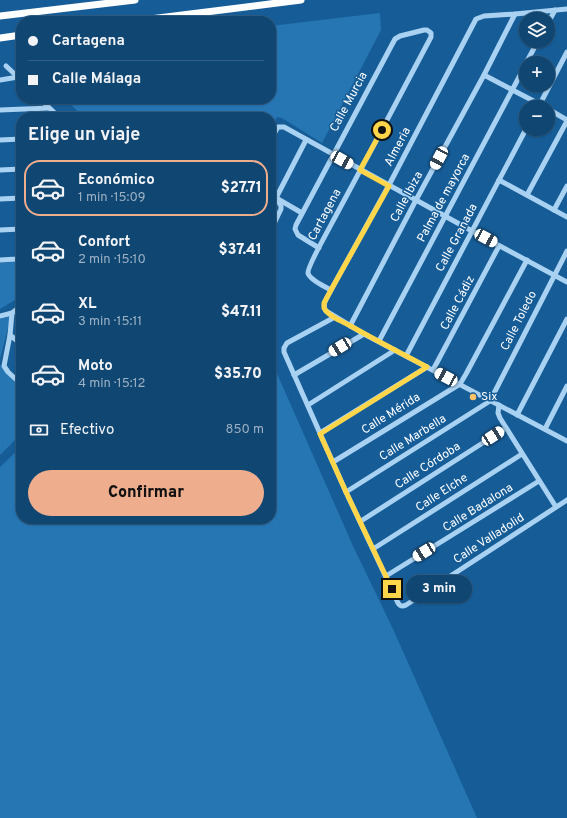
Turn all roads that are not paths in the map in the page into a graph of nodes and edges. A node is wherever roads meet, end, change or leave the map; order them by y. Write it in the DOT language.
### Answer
graph roads {
  1 [pos="135,0"];
  2 [pos="301,0"];
  3 [pos="567,9"];
  4 [pos="555,10"];
  5 [pos="515,14"];
  6 [pos="0,16"];
  7 [pos="174,16"];
  8 [pos="16,36"];
  9 [pos="0,38"];
  10 [pos="393,42"];
  11 [pos="567,52"];
  12 [pos="6,66"];
  13 [pos="16,75"];
  14 [pos="484,75"];
  15 [pos="519,76"];
  16 [pos="16,79"];
  17 [pos="0,80"];
  18 [pos="512,90"];
  19 [pos="530,100"];
  20 [pos="544,100"];
  21 [pos="45,104"];
  22 [pos="49,108"];
  23 [pos="0,110"];
  24 [pos="53,112"];
  25 [pos="555,113"];
  26 [pos="567,120"];
  27 [pos="276,131"];
  28 [pos="522,136"];
  29 [pos="16,139"];
  30 [pos="0,140"];
  31 [pos="306,140"];
  32 [pos="332,154"];
  33 [pos="16,169"];
  34 [pos="0,170"];
  35 [pos="360,170"];
  36 [pos="499,180"];
  37 [pos="389,186"];
  38 [pos="567,186"];
  39 [pos="276,193"];
  40 [pos="527,195"];
  41 [pos="16,198"];
  42 [pos="276,198"];
  43 [pos="0,199"];
  44 [pos="276,200"];
  45 [pos="416,200"];
  46 [pos="554,210"];
  47 [pos="302,213"];
  48 [pos="446,216"];
  49 [pos="567,217"];
  50 [pos="276,219"];
  51 [pos="16,229"];
  52 [pos="0,230"];
  53 [pos="472,231"];
  54 [pos="499,246"];
  55 [pos="319,248"];
  56 [pos="567,251"];
  57 [pos="16,259"];
  58 [pos="0,260"];
  59 [pos="526,260"];
  60 [pos="554,275"];
  61 [pos="567,282"];
  62 [pos="331,290"];
  63 [pos="16,310"];
  64 [pos="12,313"];
  65 [pos="0,316"];
  66 [pos="335,317"];
  67 [pos="567,319"];
  68 [pos="350,326"];
  69 [pos="10,334"];
  70 [pos="364,334"];
  71 [pos="16,339"];
  72 [pos="379,342"];
  73 [pos="395,350"];
  74 [pos="406,356"];
  75 [pos="427,367"];
  76 [pos="433,370"];
  77 [pos="294,375"];
  78 [pos="16,379"];
  79 [pos="460,384"];
  80 [pos="567,386"];
  81 [pos="490,401"];
  82 [pos="308,405"];
  83 [pos="499,405"];
  84 [pos="517,415"];
  85 [pos="506,428"];
  86 [pos="544,429"];
  87 [pos="320,434"];
  88 [pos="567,441"];
  89 [pos="522,454"];
  90 [pos="333,462"];
  91 [pos="539,481"];
  92 [pos="346,492"];
  93 [pos="567,500"];
  94 [pos="556,508"];
  95 [pos="361,521"];
  96 [pos="374,549"];
  97 [pos="386,576"];
  1 -- 6 [label="highway"];
  2 -- 7 [label="highway"];
  3 -- 4 [label="street"];
  4 -- 5 [label="street"];
  5 -- 14 [label="street, Calle Ibiza"];
  5 -- 37 [label="street, Almeria"];
  8 -- 9 [label="highway"];
  10 -- 32 [label="street, Calle Murcia"];
  10 -- 35 [label="street, Cartagena"];
  11 -- 20 [label="street"];
  12 -- 13 [label="street"];
  14 -- 18 [label="street"];
  14 -- 45 [label="street, Calle Ibiza"];
  15 -- 18 [label="street, Palma de mayorca"];
  16 -- 17 [label="street"];
  18 -- 19 [label="street"];
  18 -- 48 [label="street, Palma de mayorca"];
  21 -- 22 [label="street"];
  22 -- 23 [label="street"];
  22 -- 24 [label="street"];
  25 -- 26 [label="street"];
  26 -- 40 [label="street"];
  27 -- 31 [label="street"];
  28 -- 36 [label="street, Calle Granada"];
  29 -- 30 [label="street"];
  31 -- 32 [label="street"];
  31 -- 39 [label="street"];
  32 -- 35 [label="street"];
  32 -- 47 [label="street, Calle Murcia"];
  33 -- 34 [label="street"];
  35 -- 37 [label="street"];
  35 -- 55 [label="street, Cartagena"];
  36 -- 40 [label="street"];
  36 -- 53 [label="street, Calle Granada"];
  37 -- 45 [label="street"];
  37 -- 62 [label="street, Almeria"];
  38 -- 46 [label="street"];
  40 -- 46 [label="street"];
  41 -- 43 [label="street"];
  42 -- 47 [label="street"];
  44 -- 50 [label="street"];
  45 -- 48 [label="street"];
  45 -- 68 [label="street, Calle Ibiza"];
  46 -- 49 [label="street"];
  47 -- 55 [label="street, Calle Murcia"];
  48 -- 53 [label="street"];
  48 -- 72 [label="street, Palma de mayorca"];
  51 -- 52 [label="street"];
  53 -- 54 [label="street"];
  53 -- 74 [label="street, Calle Granada"];
  54 -- 59 [label="street"];
  54 -- 76 [label="street, Calle Cádiz"];
  55 -- 62 [label="street, Cartagena"];
  56 -- 60 [label="street, Calle Toledo"];
  57 -- 58 [label="street"];
  59 -- 60 [label="street"];
  59 -- 79 [label="street"];
  60 -- 61 [label="street"];
  60 -- 81 [label="street, Calle Toledo"];
  62 -- 66 [label="street, Almeria"];
  63 -- 64 [label="street"];
  64 -- 65 [label="street"];
  64 -- 69 [label="street"];
  66 -- 68 [label="street"];
  66 -- 77 [label="street"];
  67 -- 84 [label="street"];
  68 -- 70 [label="street"];
  69 -- 71 [label="street"];
  69 -- 78 [label="street"];
  70 -- 72 [label="street"];
  70 -- 77 [label="street"];
  72 -- 73 [label="street"];
  73 -- 74 [label="street"];
  73 -- 82 [label="street"];
  74 -- 75 [label="street"];
  75 -- 76 [label="street"];
  75 -- 87 [label="street"];
  76 -- 79 [label="street"];
  77 -- 82 [label="street"];
  79 -- 81 [label="street"];
  79 -- 90 [label="street, Calle Mérida"];
  80 -- 86 [label="street"];
  81 -- 83 [label="street"];
  81 -- 92 [label="street, Calle Marbella"];
  82 -- 87 [label="street"];
  83 -- 84 [label="street"];
  83 -- 85 [label="street"];
  84 -- 86 [label="street"];
  85 -- 89 [label="street"];
  85 -- 95 [label="street, Calle Córdoba"];
  86 -- 88 [label="street"];
  87 -- 90 [label="street"];
  89 -- 91 [label="street"];
  89 -- 96 [label="street, Calle Elche"];
  90 -- 92 [label="street"];
  91 -- 94 [label="street"];
  91 -- 97 [label="street, Calle Badalona"];
  92 -- 95 [label="street"];
  93 -- 94 [label="street, Calle Valladolid"];
  94 -- 97 [label="street, Calle Valladolid"];
  95 -- 96 [label="street"];
  96 -- 97 [label="street"];
}
